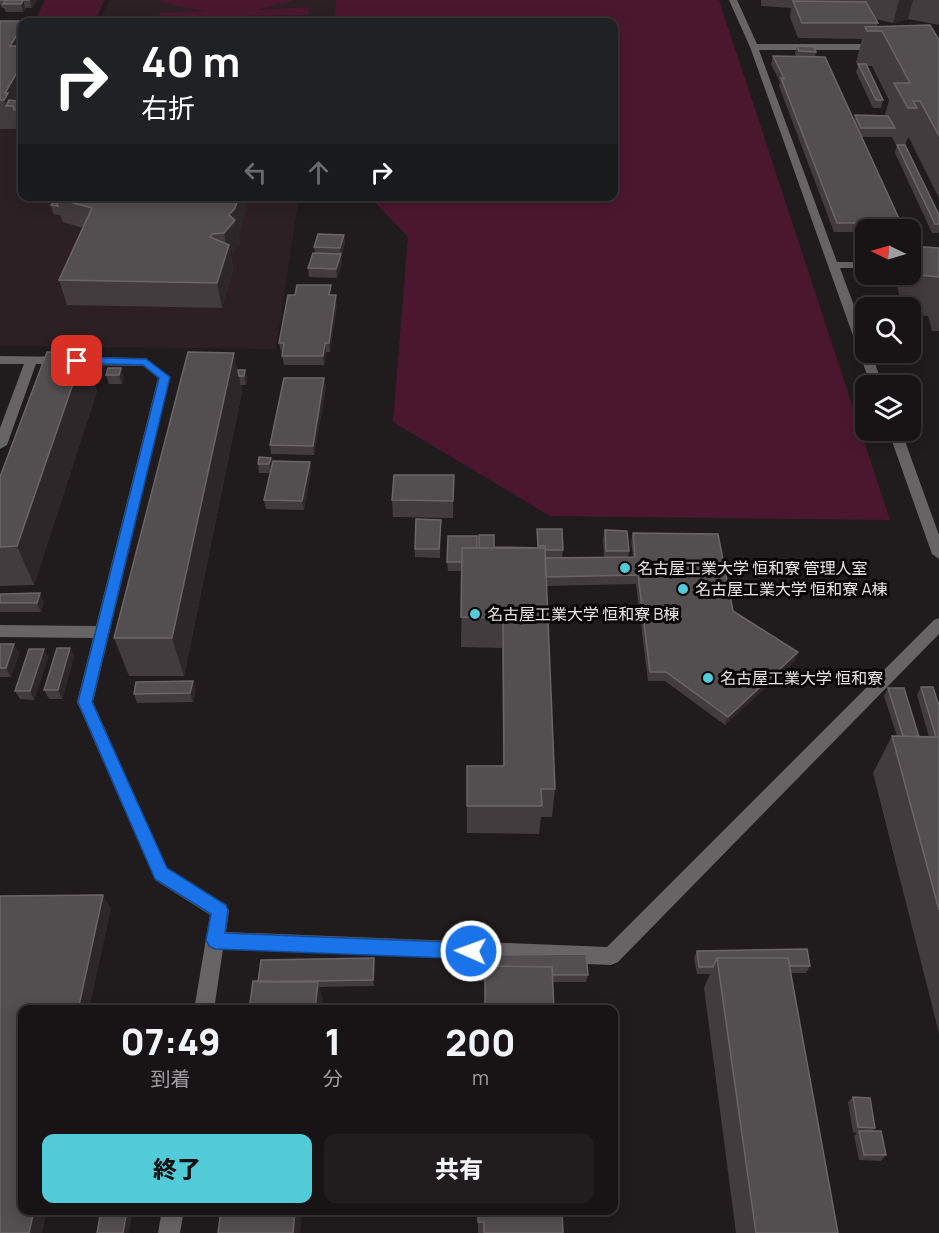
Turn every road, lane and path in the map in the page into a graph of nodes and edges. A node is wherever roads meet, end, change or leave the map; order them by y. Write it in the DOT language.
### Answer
graph roads {
  1 [pos="733,0"];
  2 [pos="893,46"];
  3 [pos="754,47"];
  4 [pos="834,265"];
  5 [pos="855,265"];
  6 [pos="0,360"];
  7 [pos="32,360"];
  8 [pos="873,375"];
  9 [pos="898,441"];
  10 [pos="0,445"];
  11 [pos="939,554"];
  12 [pos="939,624"];
  13 [pos="0,630"];
  14 [pos="102,632"];
  15 [pos="215,940"];
  16 [pos="205,1005"];
  17 [pos="172,1215"];
  18 [pos="169,1233"];
  1 -- 3 [label="street"];
  2 -- 3 [label="street"];
  3 -- 4 [label="street"];
  4 -- 5 [label="street"];
  4 -- 8 [label="street"];
  6 -- 7 [label="street"];
  7 -- 10 [label="street"];
  7 -- 14 [label="street"];
  9 -- 11 [label="street"];
  12 -- 15 [label="street"];
  13 -- 14 [label="street"];
  14 -- 15 [label="street"];
  15 -- 16 [label="street"];
  17 -- 18 [label="street"];
}
